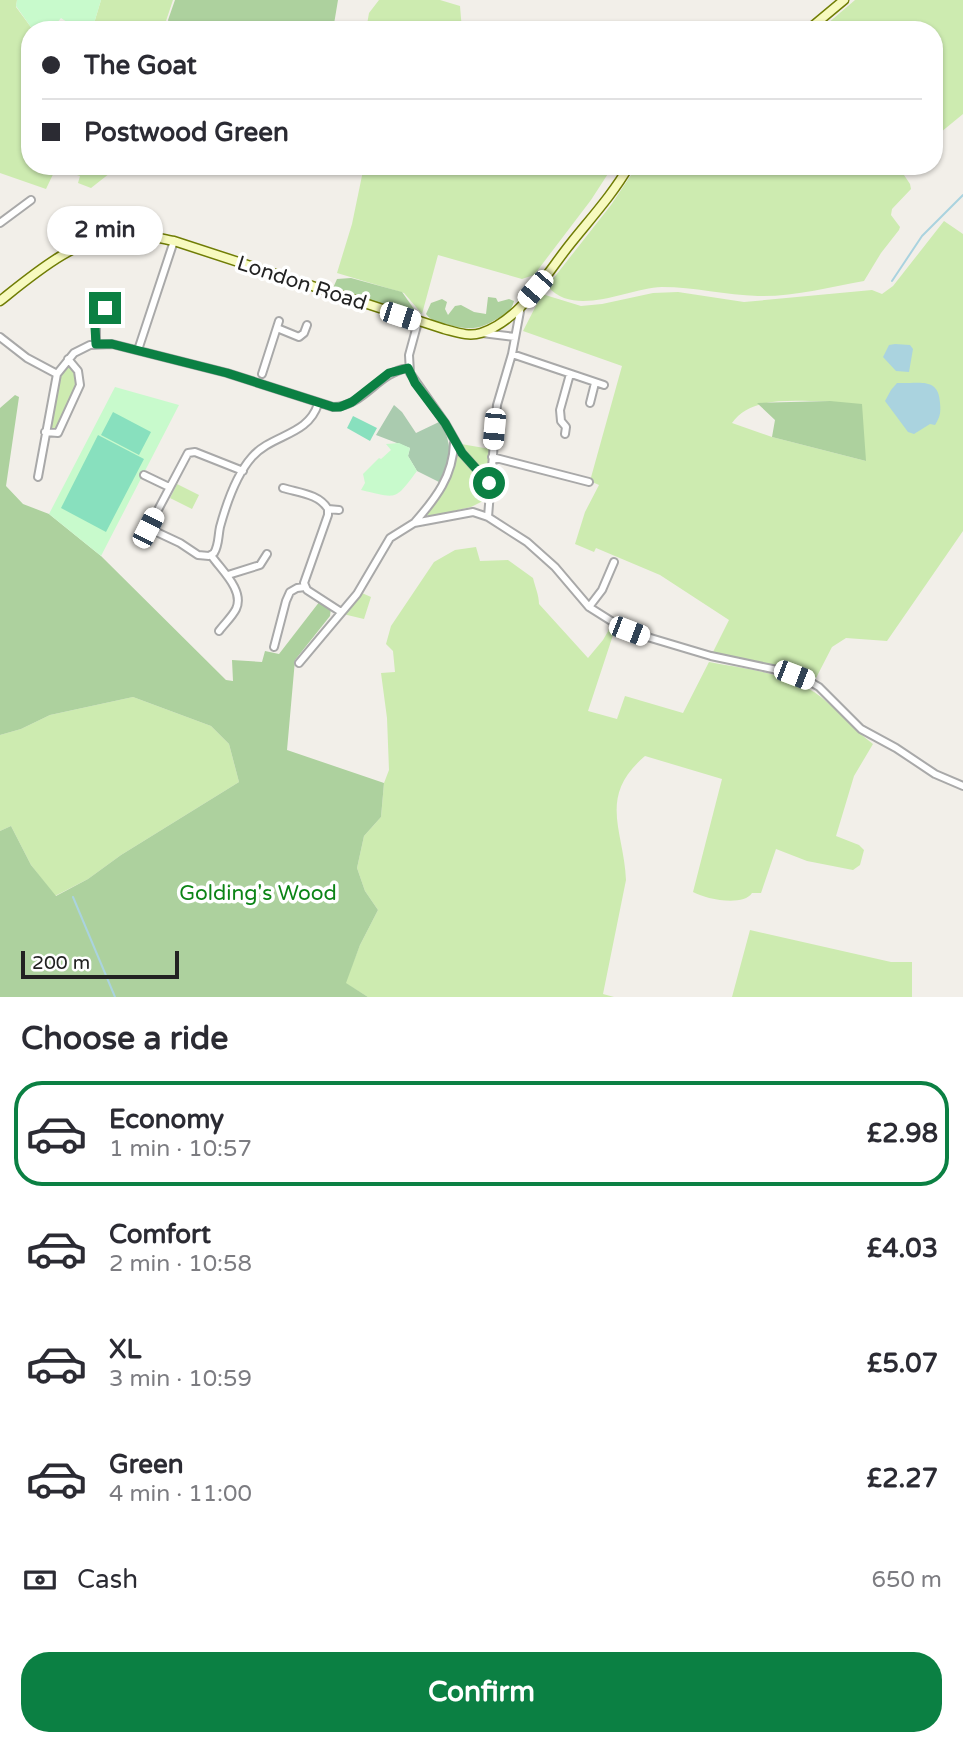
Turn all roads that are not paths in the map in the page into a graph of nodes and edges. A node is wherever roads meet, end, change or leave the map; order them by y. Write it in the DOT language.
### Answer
graph roads {
  1 [pos="844,0"];
  2 [pos="819,21"];
  3 [pos="623,175"];
  4 [pos="31,200"];
  5 [pos="1,221"];
  6 [pos="174,242"];
  7 [pos="0,301"];
  8 [pos="108,302"];
  9 [pos="521,305"];
  10 [pos="418,322"];
  11 [pos="307,325"];
  12 [pos="480,333"];
  13 [pos="0,337"];
  14 [pos="515,337"];
  15 [pos="96,344"];
  16 [pos="138,351"];
  17 [pos="512,354"];
  18 [pos="68,359"];
  19 [pos="408,368"];
  20 [pos="57,374"];
  21 [pos="262,374"];
  22 [pos="570,374"];
  23 [pos="246,379"];
  24 [pos="595,383"];
  25 [pos="604,385"];
  26 [pos="271,387"];
  27 [pos="590,403"];
  28 [pos="318,404"];
  29 [pos="45,432"];
  30 [pos="565,434"];
  31 [pos="454,442"];
  32 [pos="492,457"];
  33 [pos="243,471"];
  34 [pos="144,475"];
  35 [pos="38,477"];
  36 [pos="589,482"];
  37 [pos="489,483"];
  38 [pos="169,487"];
  39 [pos="283,488"];
  40 [pos="488,500"];
  41 [pos="328,509"];
  42 [pos="339,510"];
  43 [pos="478,513"];
  44 [pos="488,517"];
  45 [pos="414,523"];
  46 [pos="148,528"];
  47 [pos="141,542"];
  48 [pos="267,554"];
  49 [pos="211,555"];
  50 [pos="614,562"];
  51 [pos="228,575"];
  52 [pos="305,587"];
  53 [pos="589,607"];
  54 [pos="341,612"];
  55 [pos="219,631"];
  56 [pos="274,648"];
  57 [pos="299,663"];
  58 [pos="963,786"];
  1 -- 2 [label="main road"];
  3 -- 9 [label="main road"];
  4 -- 5 [label="street"];
  6 -- 7 [label="main road, London Road"];
  6 -- 10 [label="main road, London Road"];
  6 -- 16 [label="street"];
  8 -- 15 [label="street"];
  9 -- 12 [label="main road"];
  9 -- 14 [label="street"];
  10 -- 12 [label="main road, London Road"];
  10 -- 19 [label="street"];
  11 -- 21 [label="street"];
  12 -- 14 [label="street"];
  13 -- 20 [label="street"];
  14 -- 17 [label="street"];
  15 -- 16 [label="street"];
  15 -- 18 [label="street"];
  16 -- 23 [label="street"];
  17 -- 22 [label="street"];
  17 -- 32 [label="street"];
  18 -- 20 [label="street"];
  18 -- 29 [label="street"];
  19 -- 28 [label="street"];
  19 -- 31 [label="street"];
  20 -- 29 [label="street"];
  21 -- 23 [label="street"];
  21 -- 26 [label="street"];
  22 -- 24 [label="street"];
  22 -- 30 [label="street"];
  23 -- 26 [label="street"];
  24 -- 25 [label="street"];
  24 -- 27 [label="street"];
  26 -- 28 [label="street"];
  28 -- 33 [label="street"];
  29 -- 35 [label="street"];
  31 -- 37 [label="street"];
  31 -- 45 [label="street"];
  32 -- 36 [label="street"];
  32 -- 37 [label="street"];
  33 -- 38 [label="street"];
  33 -- 49 [label="street"];
  34 -- 38 [label="street"];
  37 -- 40 [label="street"];
  38 -- 46 [label="street"];
  39 -- 41 [label="street"];
  40 -- 43 [label="street"];
  40 -- 44 [label="street"];
  41 -- 42 [label="street"];
  41 -- 52 [label="street"];
  43 -- 44 [label="street"];
  43 -- 45 [label="street"];
  44 -- 53 [label="street"];
  45 -- 54 [label="street"];
  46 -- 47 [label="street"];
  46 -- 49 [label="street"];
  48 -- 51 [label="street"];
  49 -- 51 [label="street"];
  50 -- 53 [label="street"];
  51 -- 55 [label="street"];
  52 -- 54 [label="street"];
  52 -- 56 [label="street"];
  53 -- 58 [label="street"];
  54 -- 57 [label="street"];
}
